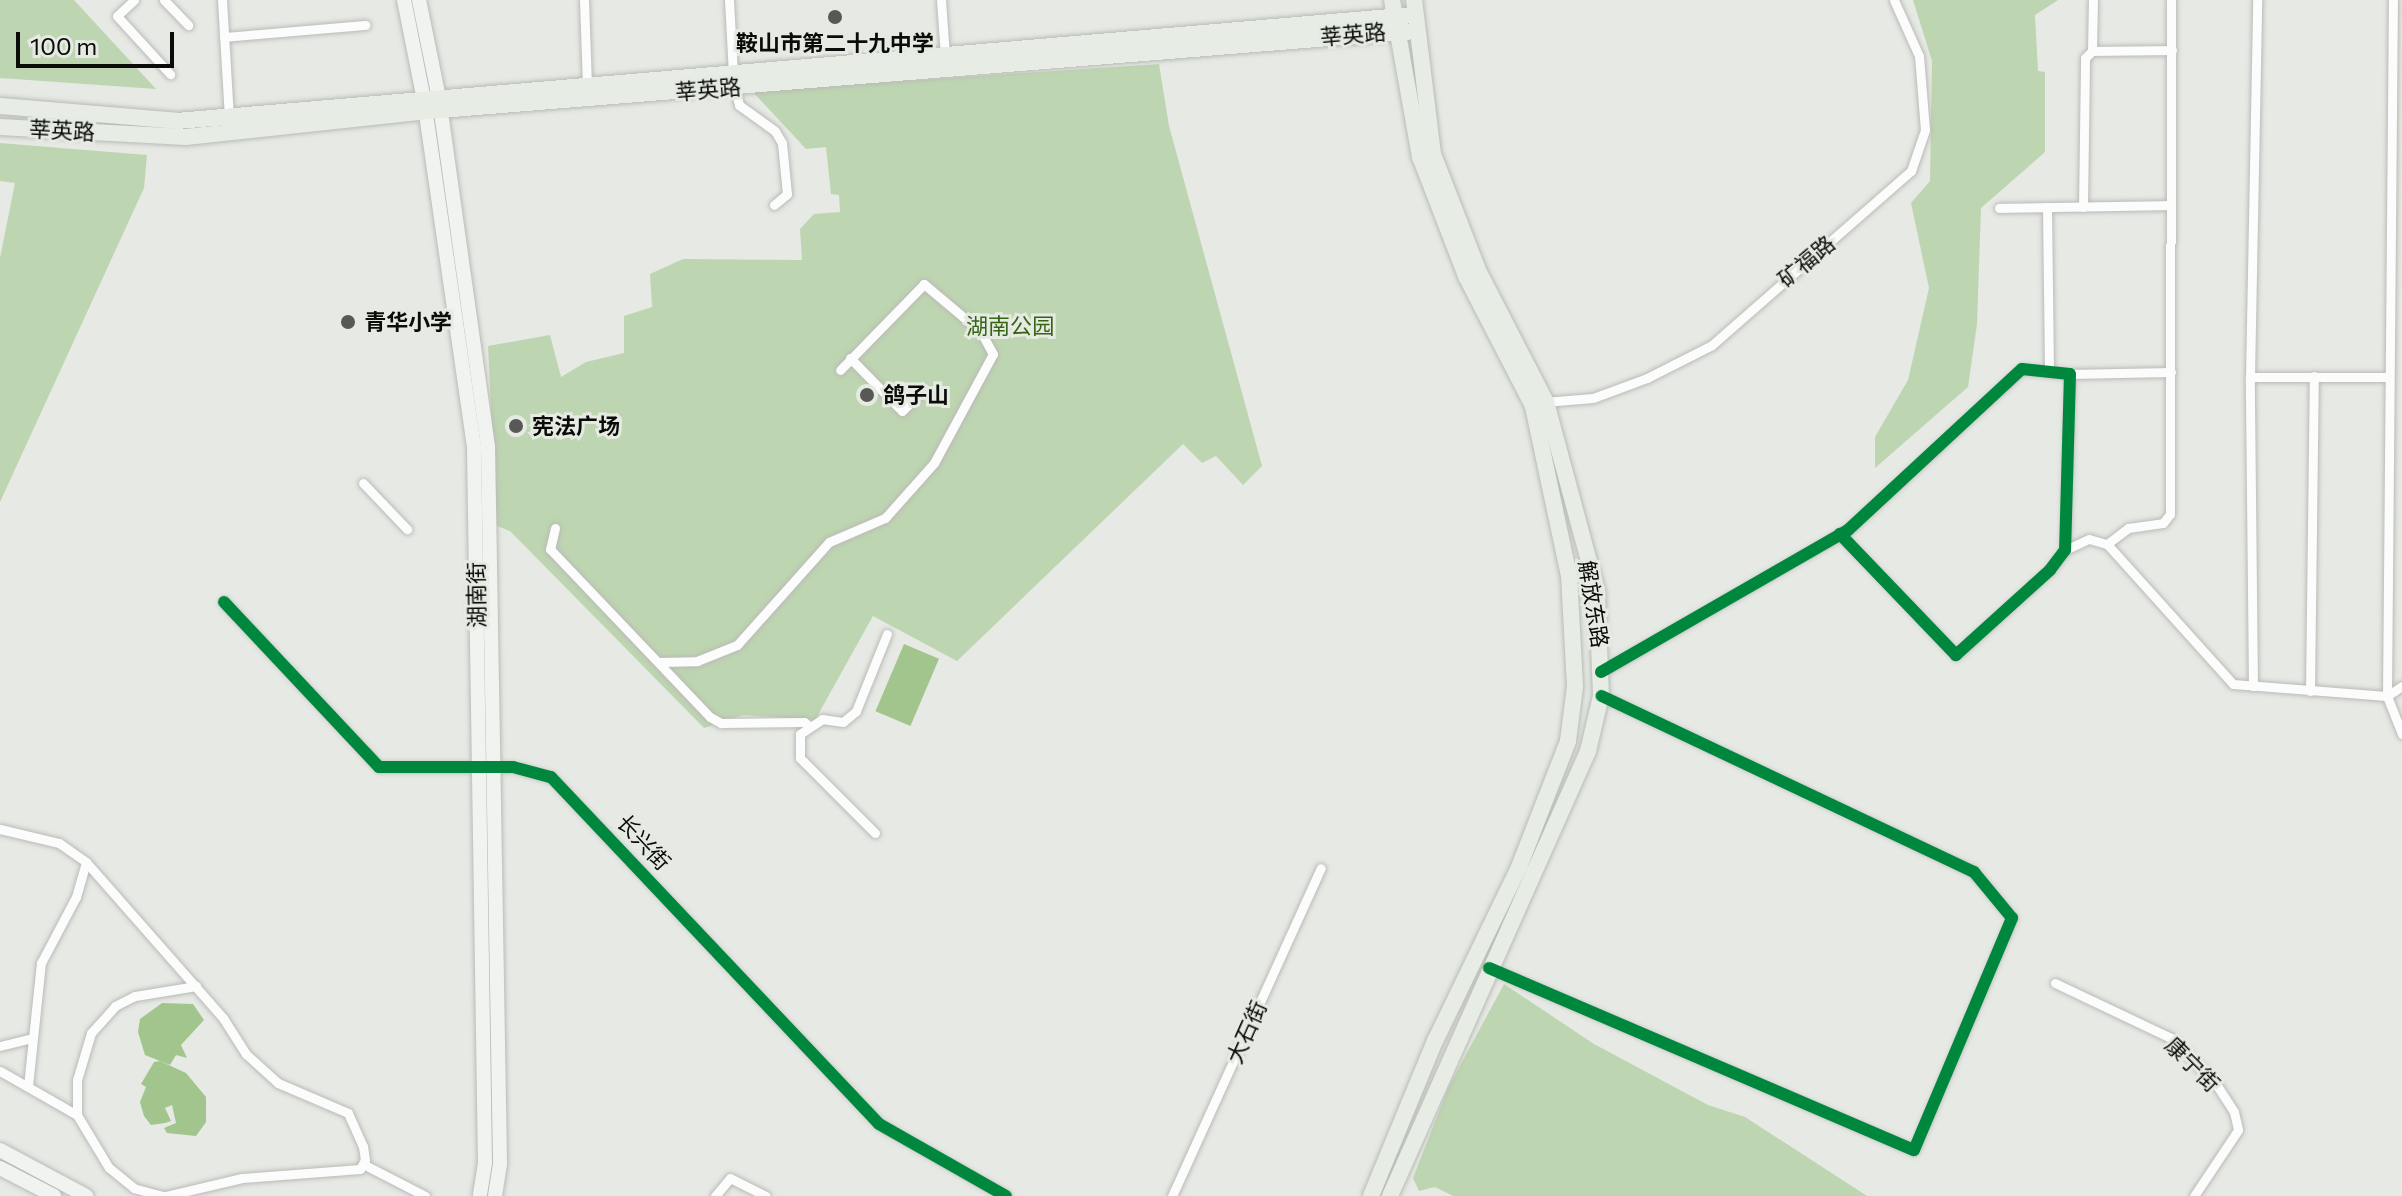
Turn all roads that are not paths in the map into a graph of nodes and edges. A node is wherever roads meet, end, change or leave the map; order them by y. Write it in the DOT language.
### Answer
graph roads {
  1 [pos="134,0"];
  2 [pos="164,0"];
  3 [pos="222,0"];
  4 [pos="404,0"];
  5 [pos="419,0"];
  6 [pos="584,0"];
  7 [pos="729,0"];
  8 [pos="941,0"];
  9 [pos="1894,0"];
  10 [pos="2093,0"];
  11 [pos="2171,0"];
  12 [pos="2257,0"];
  13 [pos="2393,0"];
  14 [pos="1393,15"];
  15 [pos="1414,15"];
  16 [pos="188,25"];
  17 [pos="365,25"];
  18 [pos="224,37"];
  19 [pos="2172,50"];
  20 [pos="2092,51"];
  21 [pos="946,57"];
  22 [pos="170,74"];
  23 [pos="734,80"];
  24 [pos="587,86"];
  25 [pos="432,105"];
  26 [pos="0,106"];
  27 [pos="229,117"];
  28 [pos="0,127"];
  29 [pos="774,205"];
  30 [pos="2171,205"];
  31 [pos="2047,207"];
  32 [pos="2083,207"];
  33 [pos="1999,208"];
  34 [pos="850,358"];
  35 [pos="840,370"];
  36 [pos="2049,372"];
  37 [pos="2171,372"];
  38 [pos="2070,374"];
  39 [pos="2314,376"];
  40 [pos="2250,377"];
  41 [pos="2389,377"];
  42 [pos="918,395"];
  43 [pos="1540,404"];
  44 [pos="363,483"];
  45 [pos="555,528"];
  46 [pos="407,529"];
  47 [pos="1840,534"];
  48 [pos="2107,544"];
  49 [pos="2065,550"];
  50 [pos="224,602"];
  51 [pos="887,634"];
  52 [pos="658,662"];
  53 [pos="1601,672"];
  54 [pos="2253,686"];
  55 [pos="2402,686"];
  56 [pos="2310,691"];
  57 [pos="1601,696"];
  58 [pos="2387,696"];
  59 [pos="2398,713"];
  60 [pos="809,726"];
  61 [pos="2402,734"];
  62 [pos="486,768"];
  63 [pos="0,829"];
  64 [pos="875,833"];
  65 [pos="86,862"];
  66 [pos="1321,868"];
  67 [pos="1489,968"];
  68 [pos="2055,983"];
  69 [pos="196,986"];
  70 [pos="29,1039"];
  71 [pos="0,1046"];
  72 [pos="0,1071"];
  73 [pos="28,1086"];
  74 [pos="77,1115"];
  75 [pos="0,1150"];
  76 [pos="363,1164"];
  77 [pos="0,1168"];
  78 [pos="1375,1195"];
  79 [pos="54,1196"];
  80 [pos="86,1196"];
  81 [pos="164,1196"];
  82 [pos="425,1196"];
  83 [pos="480,1196"];
  84 [pos="495,1196"];
  85 [pos="715,1196"];
  86 [pos="766,1196"];
  87 [pos="1006,1196"];
  88 [pos="1172,1196"];
  89 [pos="1390,1196"];
  90 [pos="2194,1196"];
  1 -- 22 [label="street"];
  2 -- 16 [label="street"];
  3 -- 18 [label="street"];
  4 -- 25 [label="main road, 湖南街"];
  5 -- 25 [label="main road, 湖南街"];
  6 -- 24 [label="street"];
  7 -- 23 [label="street"];
  8 -- 21 [label="street"];
  9 -- 43 [label="street, 矿福路"];
  10 -- 20 [label="street"];
  11 -- 19 [label="street"];
  12 -- 40 [label="street"];
  13 -- 41 [label="street"];
  14 -- 15 [label="main road, 莘英路"];
  14 -- 21 [label="main road, 莘英路"];
  14 -- 23 [label="main road, 莘英路"];
  14 -- 43 [label="main road, 解放东路"];
  15 -- 43 [label="main road, 解放东路"];
  17 -- 18 [label="street"];
  18 -- 27 [label="street"];
  19 -- 20 [label="street"];
  19 -- 30 [label="street"];
  20 -- 32 [label="street"];
  21 -- 23 [label="main road, 莘英路"];
  23 -- 24 [label="main road, 莘英路"];
  23 -- 25 [label="main road, 莘英路"];
  23 -- 29 [label="street"];
  24 -- 25 [label="main road, 莘英路"];
  25 -- 27 [label="main road, 莘英路"];
  25 -- 28 [label="main road, 莘英路"];
  25 -- 62 [label="main road, 湖南街"];
  26 -- 27 [label="main road, 莘英路"];
  30 -- 32 [label="street"];
  30 -- 37 [label="street"];
  31 -- 32 [label="street"];
  31 -- 33 [label="street"];
  31 -- 36 [label="street"];
  34 -- 35 [label="street"];
  34 -- 42 [label="street"];
  34 -- 52 [label="street"];
  36 -- 38 [label="street"];
  36 -- 47 [label="street"];
  37 -- 38 [label="street"];
  37 -- 48 [label="street"];
  38 -- 49 [label="street"];
  39 -- 40 [label="street"];
  39 -- 41 [label="street"];
  39 -- 56 [label="street"];
  40 -- 54 [label="street"];
  41 -- 58 [label="street"];
  43 -- 53 [label="main road, 解放东路"];
  43 -- 78 [label="main road, 解放东路"];
  44 -- 46 [label="street"];
  45 -- 52 [label="street"];
  47 -- 49 [label="street"];
  47 -- 53 [label="street"];
  48 -- 49 [label="street"];
  48 -- 54 [label="street"];
  50 -- 62 [label="street, 长兴街"];
  51 -- 60 [label="street"];
  52 -- 60 [label="street"];
  53 -- 57 [label="main road, 解放东路"];
  54 -- 56 [label="street"];
  55 -- 58 [label="street"];
  56 -- 58 [label="street"];
  57 -- 67 [label="main road, 解放东路"];
  57 -- 67 [label="street"];
  58 -- 59 [label="street"];
  59 -- 61 [label="street"];
  60 -- 64 [label="street"];
  62 -- 83 [label="main road, 湖南街"];
  62 -- 84 [label="main road, 湖南街"];
  62 -- 87 [label="street, 长兴街"];
  63 -- 65 [label="street"];
  65 -- 69 [label="street"];
  65 -- 70 [label="street"];
  66 -- 88 [label="street, 大石街"];
  67 -- 89 [label="main road, 解放东路"];
  68 -- 90 [label="street, 康宁街"];
  69 -- 74 [label="street"];
  69 -- 76 [label="street"];
  70 -- 71 [label="street"];
  70 -- 73 [label="street"];
  72 -- 73 [label="street"];
  73 -- 74 [label="street"];
  74 -- 81 [label="street"];
  75 -- 80 [label="main road"];
  76 -- 81 [label="street"];
  76 -- 82 [label="street"];
  77 -- 79 [label="main road"];
  85 -- 86 [label="street"];
}
